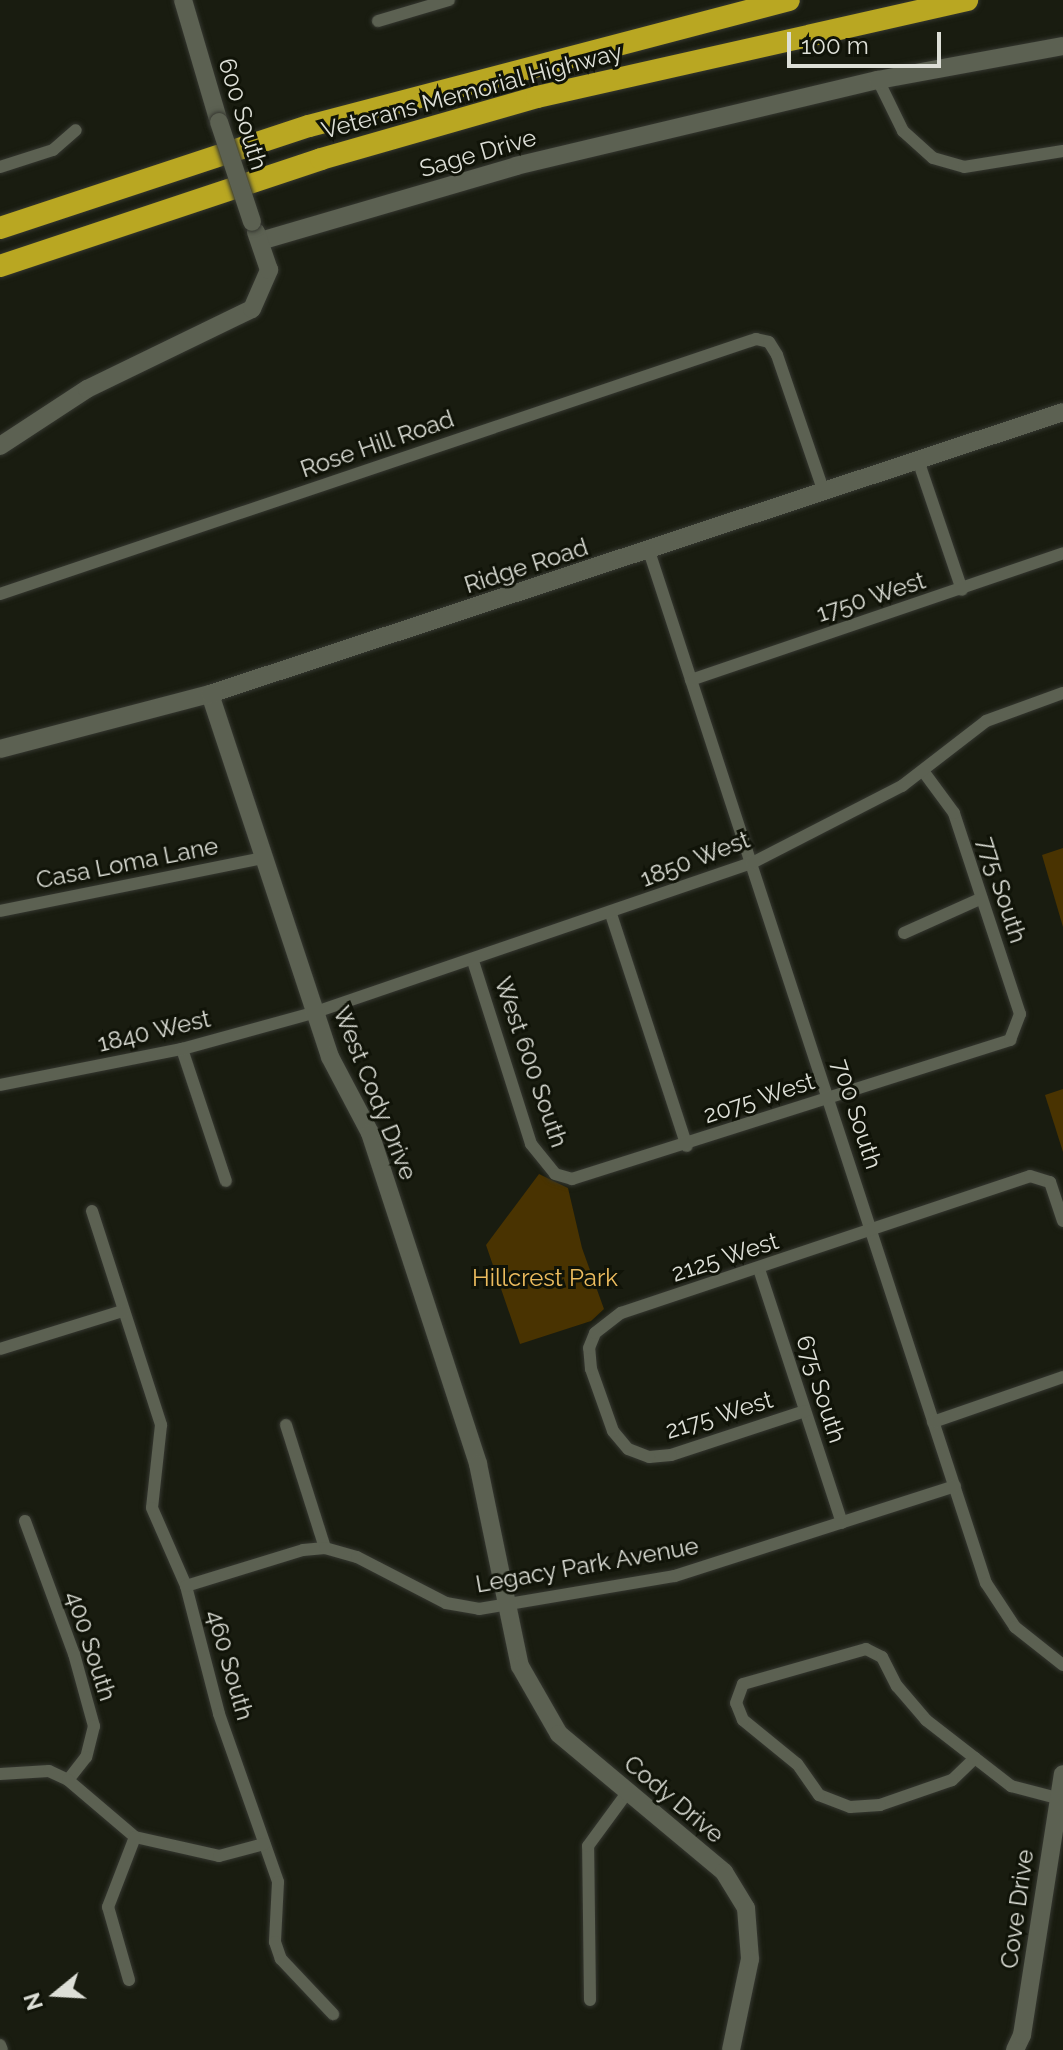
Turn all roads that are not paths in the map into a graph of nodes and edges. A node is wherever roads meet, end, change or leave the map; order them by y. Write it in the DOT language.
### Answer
graph roads {
  1 [pos="183,0"];
  2 [pos="449,0"];
  3 [pos="789,0"];
  4 [pos="967,0"];
  5 [pos="378,21"];
  6 [pos="1063,46"];
  7 [pos="878,80"];
  8 [pos="76,130"];
  9 [pos="1063,151"];
  10 [pos="0,167"];
  11 [pos="0,228"];
  12 [pos="260,241"];
  13 [pos="0,266"];
  14 [pos="1063,412"];
  15 [pos="0,446"];
  16 [pos="918,460"];
  17 [pos="824,492"];
  18 [pos="649,551"];
  19 [pos="1063,553"];
  20 [pos="962,590"];
  21 [pos="0,594"];
  22 [pos="691,680"];
  23 [pos="1063,693"];
  24 [pos="210,694"];
  25 [pos="0,749"];
  26 [pos="923,771"];
  27 [pos="263,858"];
  28 [pos="752,863"];
  29 [pos="982,898"];
  30 [pos="0,911"];
  31 [pos="611,914"];
  32 [pos="904,933"];
  33 [pos="473,961"];
  34 [pos="316,1012"];
  35 [pos="1018,1031"];
  36 [pos="182,1049"];
  37 [pos="0,1085"];
  38 [pos="829,1098"];
  39 [pos="687,1146"];
  40 [pos="555,1174"];
  41 [pos="226,1181"];
  42 [pos="92,1211"];
  43 [pos="1063,1221"];
  44 [pos="871,1227"];
  45 [pos="759,1269"];
  46 [pos="123,1311"];
  47 [pos="595,1333"];
  48 [pos="0,1349"];
  49 [pos="1063,1377"];
  50 [pos="805,1411"];
  51 [pos="933,1422"];
  52 [pos="286,1425"];
  53 [pos="955,1486"];
  54 [pos="25,1521"];
  55 [pos="842,1523"];
  56 [pos="325,1548"];
  57 [pos="186,1586"];
  58 [pos="503,1606"];
  59 [pos="1063,1665"];
  60 [pos="975,1758"];
  61 [pos="0,1774"];
  62 [pos="1063,1774"];
  63 [pos="68,1780"];
  64 [pos="627,1793"];
  65 [pos="1057,1798"];
  66 [pos="135,1837"];
  67 [pos="264,1844"];
  68 [pos="129,1980"];
  69 [pos="590,2000"];
  70 [pos="333,2014"];
  71 [pos="731,2050"];
  72 [pos="1015,2050"];
  1 -- 12 [label="street, 600 South, bridge"];
  2 -- 5 [label="street"];
  3 -- 11 [label="highway, Veterans Memorial Highway"];
  4 -- 13 [label="highway, Veterans Memorial Highway"];
  6 -- 7 [label="street, Sage Drive"];
  7 -- 9 [label="street"];
  7 -- 12 [label="street, Sage Drive"];
  8 -- 10 [label="street"];
  12 -- 15 [label="street"];
  14 -- 16 [label="street, Ridge Road"];
  16 -- 17 [label="street, Ridge Road"];
  16 -- 20 [label="street"];
  17 -- 18 [label="street, Ridge Road"];
  17 -- 21 [label="street, Rose Hill Road"];
  18 -- 22 [label="street, 700 South"];
  18 -- 24 [label="street, Ridge Road"];
  19 -- 20 [label="street, 1750 West"];
  20 -- 22 [label="street, 1750 West"];
  22 -- 28 [label="street, 700 South"];
  23 -- 26 [label="street, 1850 West"];
  24 -- 25 [label="street, Ridge Road"];
  24 -- 27 [label="street, West Cody Drive"];
  26 -- 28 [label="street, 1850 West"];
  26 -- 29 [label="street, 775 South"];
  27 -- 30 [label="street, Casa Loma Lane"];
  27 -- 34 [label="street, West Cody Drive"];
  28 -- 31 [label="street, 1850 West"];
  28 -- 38 [label="street, 700 South"];
  29 -- 32 [label="street"];
  29 -- 35 [label="street, 775 South"];
  31 -- 33 [label="street, 1850 West"];
  31 -- 39 [label="street"];
  33 -- 34 [label="street, 1850 West"];
  33 -- 40 [label="street, West 600 South"];
  34 -- 36 [label="street, 1840 West"];
  34 -- 58 [label="street, West Cody Drive"];
  35 -- 38 [label="street, 2075 West"];
  36 -- 37 [label="street, 1840 West"];
  36 -- 41 [label="street"];
  38 -- 39 [label="street, 2075 West"];
  38 -- 44 [label="street, 700 South"];
  39 -- 40 [label="street, 2075 West"];
  42 -- 46 [label="street, 460 South"];
  43 -- 44 [label="street, 2125 West"];
  44 -- 45 [label="street, 2125 West"];
  44 -- 51 [label="street, 700 South"];
  45 -- 47 [label="street, 2125 West"];
  45 -- 50 [label="street, 675 South"];
  46 -- 48 [label="street"];
  46 -- 57 [label="street, 460 South"];
  47 -- 50 [label="street, 2175 West"];
  49 -- 51 [label="street"];
  50 -- 55 [label="street, 675 South"];
  51 -- 53 [label="street, 700 South"];
  52 -- 56 [label="street"];
  53 -- 55 [label="street, Legacy Park Avenue"];
  53 -- 59 [label="street, 700 South"];
  54 -- 63 [label="street, 400 South"];
  55 -- 58 [label="street, Legacy Park Avenue"];
  56 -- 57 [label="street, Legacy Park Avenue"];
  56 -- 58 [label="street, Legacy Park Avenue"];
  57 -- 67 [label="street, 460 South"];
  58 -- 64 [label="street, Cody Drive"];
  60 -- 60 [label="street"];
  60 -- 65 [label="street"];
  61 -- 63 [label="street"];
  62 -- 65 [label="street, Cove Drive"];
  63 -- 66 [label="street"];
  64 -- 69 [label="street"];
  64 -- 71 [label="street, Cody Drive"];
  65 -- 72 [label="street, Cove Drive"];
  66 -- 67 [label="street"];
  66 -- 68 [label="street"];
  67 -- 70 [label="street, 460 South"];
}
